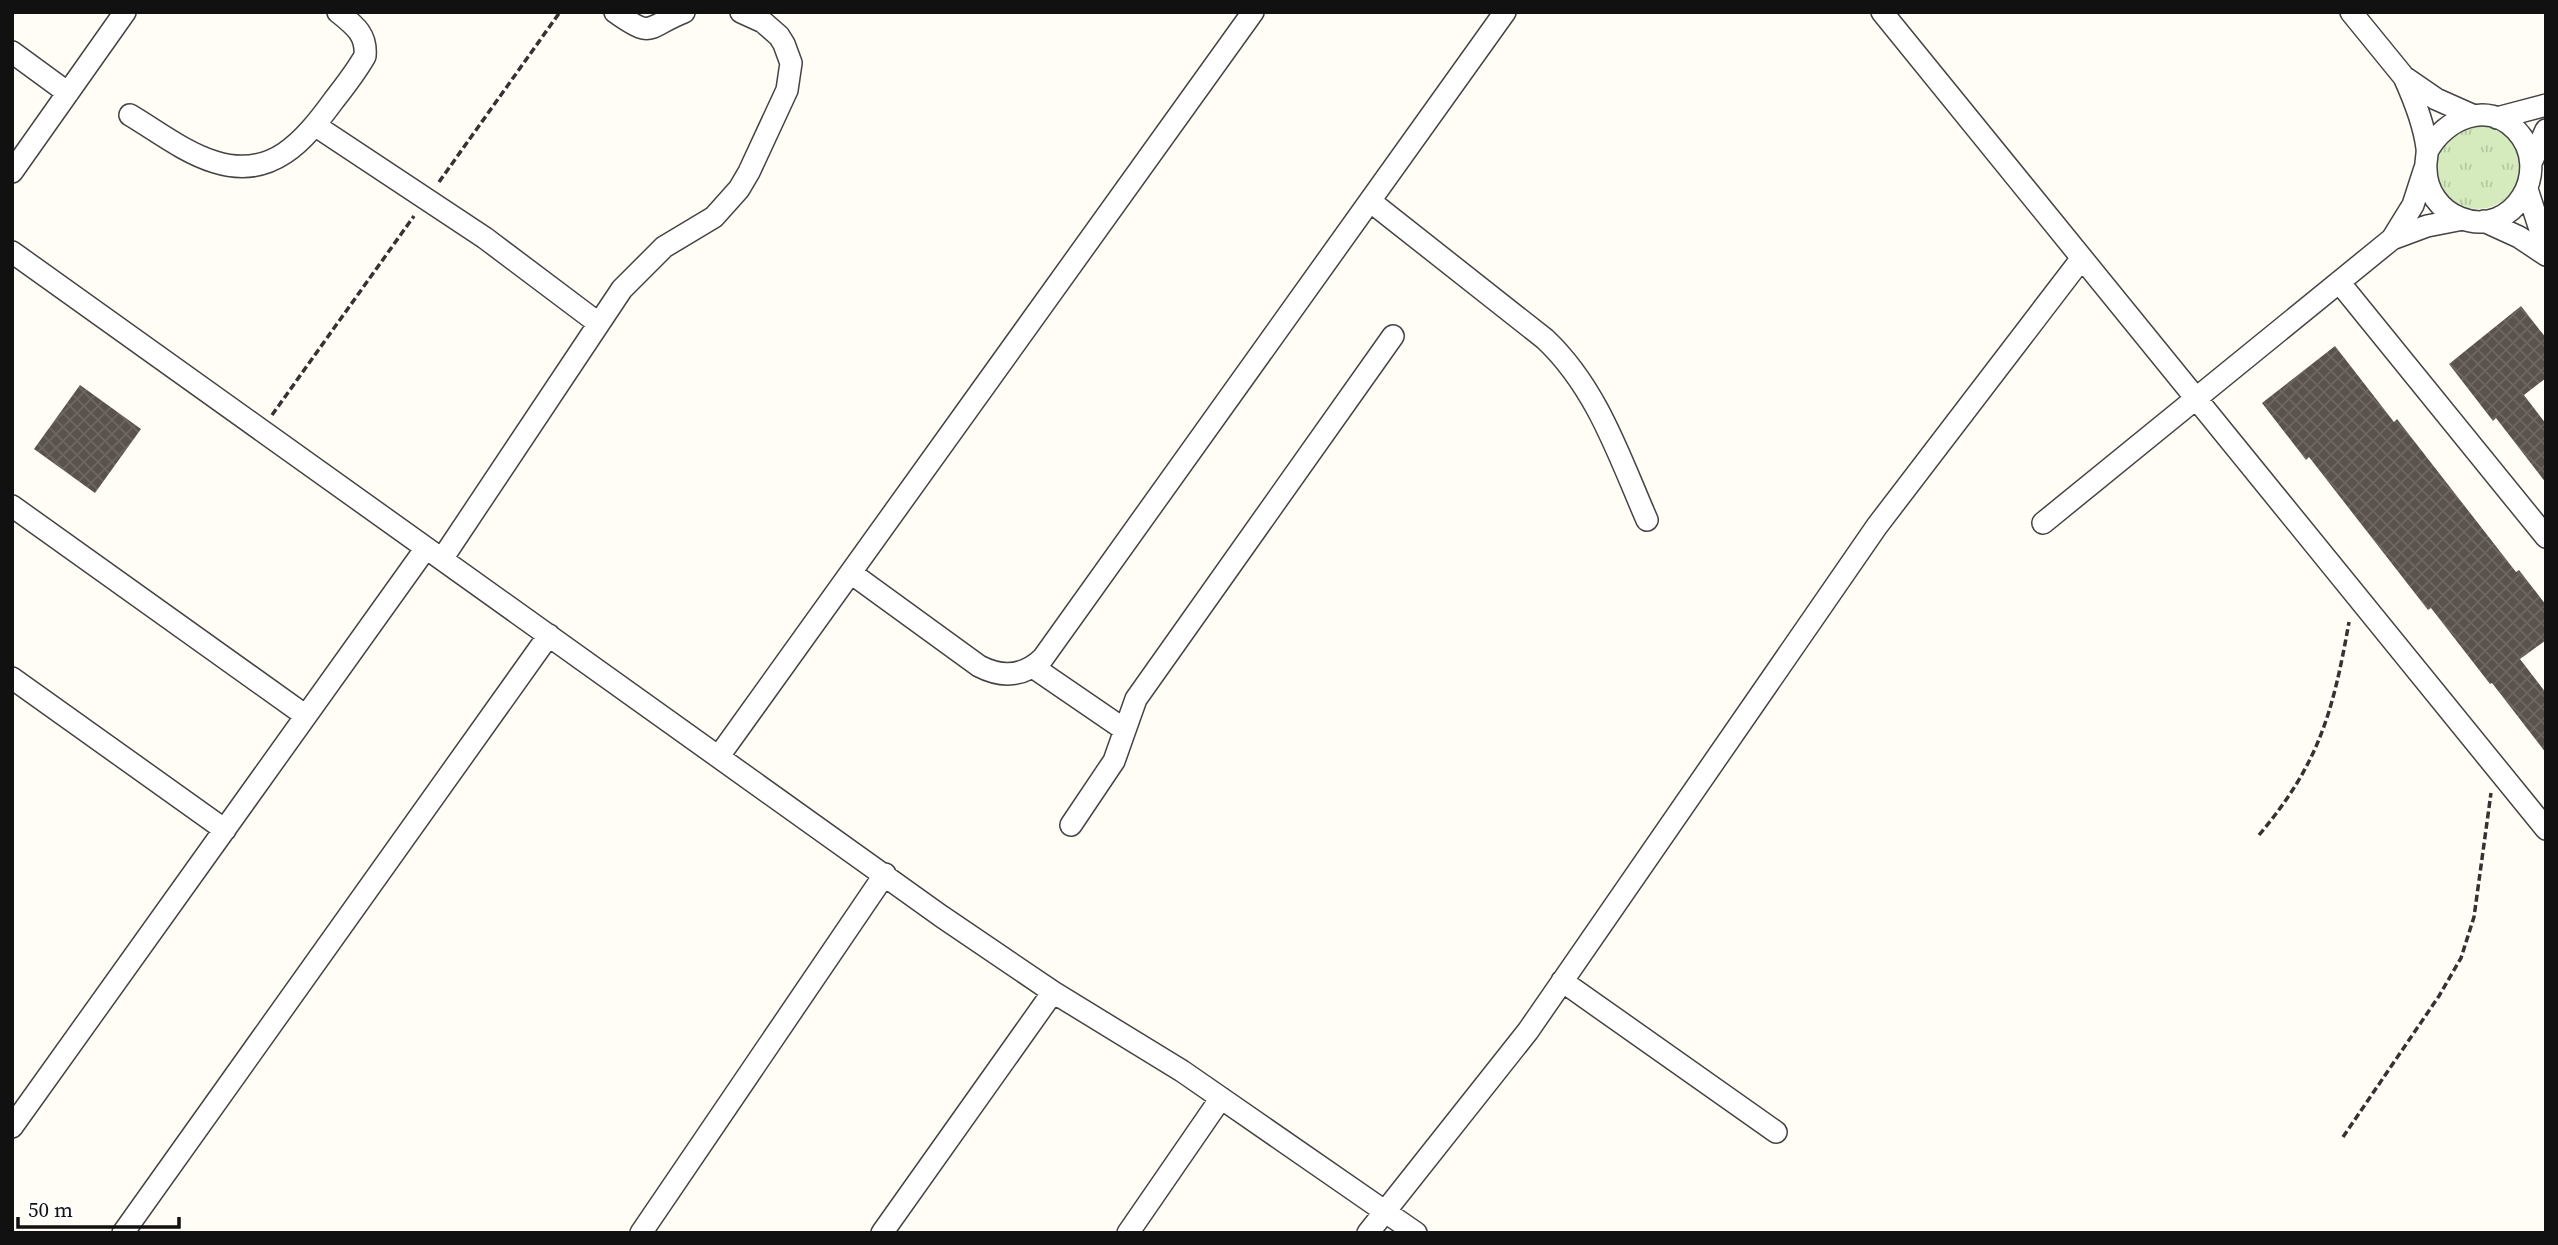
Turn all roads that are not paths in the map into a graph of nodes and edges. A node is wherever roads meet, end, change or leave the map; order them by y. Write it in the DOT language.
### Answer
graph roads {
  1 [pos="125,12"];
  2 [pos="338,12"];
  3 [pos="615,12"];
  4 [pos="684,12"];
  5 [pos="741,12"];
  6 [pos="1253,12"];
  7 [pos="1505,12"];
  8 [pos="1882,12"];
  9 [pos="2351,12"];
  10 [pos="12,52"];
  11 [pos="2404,77"];
  12 [pos="68,93"];
  13 [pos="2546,105"];
  14 [pos="2472,115"];
  15 [pos="130,116"];
  16 [pos="2497,118"];
  17 [pos="316,126"];
  18 [pos="2546,130"];
  19 [pos="2427,159"];
  20 [pos="2531,163"];
  21 [pos="12,173"];
  22 [pos="2527,189"];
  23 [pos="1370,201"];
  24 [pos="2463,219"];
  25 [pos="2484,221"];
  26 [pos="2392,239"];
  27 [pos="2546,248"];
  28 [pos="12,252"];
  29 [pos="2546,255"];
  30 [pos="2082,258"];
  31 [pos="2339,282"];
  32 [pos="598,323"];
  33 [pos="1393,336"];
  34 [pos="2194,398"];
  35 [pos="12,506"];
  36 [pos="1647,520"];
  37 [pos="2043,523"];
  38 [pos="2546,537"];
  39 [pos="434,553"];
  40 [pos="850,573"];
  41 [pos="549,635"];
  42 [pos="1033,667"];
  43 [pos="12,678"];
  44 [pos="306,716"];
  45 [pos="1125,730"];
  46 [pos="719,756"];
  47 [pos="1071,825"];
  48 [pos="2546,829"];
  49 [pos="225,830"];
  50 [pos="885,874"];
  51 [pos="1562,981"];
  52 [pos="1053,992"];
  53 [pos="1221,1098"];
  54 [pos="12,1127"];
  55 [pos="1776,1132"];
  56 [pos="1384,1210"];
  57 [pos="123,1233"];
  58 [pos="641,1233"];
  59 [pos="882,1233"];
  60 [pos="1128,1233"];
  61 [pos="1368,1233"];
  62 [pos="1416,1233"];
  1 -- 12 [label="street"];
  2 -- 17 [label="street"];
  3 -- 4 [label="street"];
  5 -- 32 [label="street"];
  6 -- 40 [label="street"];
  7 -- 23 [label="street"];
  8 -- 30 [label="street"];
  9 -- 11 [label="street"];
  10 -- 12 [label="street"];
  11 -- 14 [label="street"];
  11 -- 19 [label="street"];
  12 -- 21 [label="street"];
  13 -- 16 [label="street"];
  14 -- 16 [label="street"];
  14 -- 19 [label="street"];
  15 -- 17 [label="street"];
  16 -- 20 [label="street"];
  17 -- 32 [label="street"];
  18 -- 20 [label="street"];
  19 -- 24 [label="street"];
  19 -- 26 [label="street"];
  20 -- 22 [label="street"];
  22 -- 25 [label="street"];
  22 -- 27 [label="street"];
  23 -- 36 [label="street"];
  23 -- 42 [label="street"];
  24 -- 25 [label="street"];
  24 -- 26 [label="street"];
  25 -- 29 [label="street"];
  26 -- 31 [label="street"];
  28 -- 39 [label="street"];
  30 -- 34 [label="street"];
  30 -- 51 [label="street"];
  31 -- 34 [label="street"];
  31 -- 38 [label="street"];
  32 -- 39 [label="street"];
  33 -- 45 [label="street"];
  34 -- 37 [label="street"];
  34 -- 48 [label="street"];
  35 -- 44 [label="street"];
  39 -- 41 [label="street"];
  39 -- 44 [label="street"];
  40 -- 42 [label="street"];
  40 -- 46 [label="street"];
  41 -- 46 [label="street"];
  41 -- 57 [label="street"];
  42 -- 45 [label="street"];
  43 -- 49 [label="street"];
  44 -- 49 [label="street"];
  45 -- 47 [label="street"];
  46 -- 50 [label="street"];
  49 -- 54 [label="street"];
  50 -- 52 [label="street"];
  50 -- 58 [label="street"];
  51 -- 55 [label="street"];
  51 -- 56 [label="street"];
  52 -- 53 [label="street"];
  52 -- 59 [label="street"];
  53 -- 56 [label="street"];
  53 -- 60 [label="street"];
  56 -- 61 [label="street"];
  56 -- 62 [label="street"];
}
